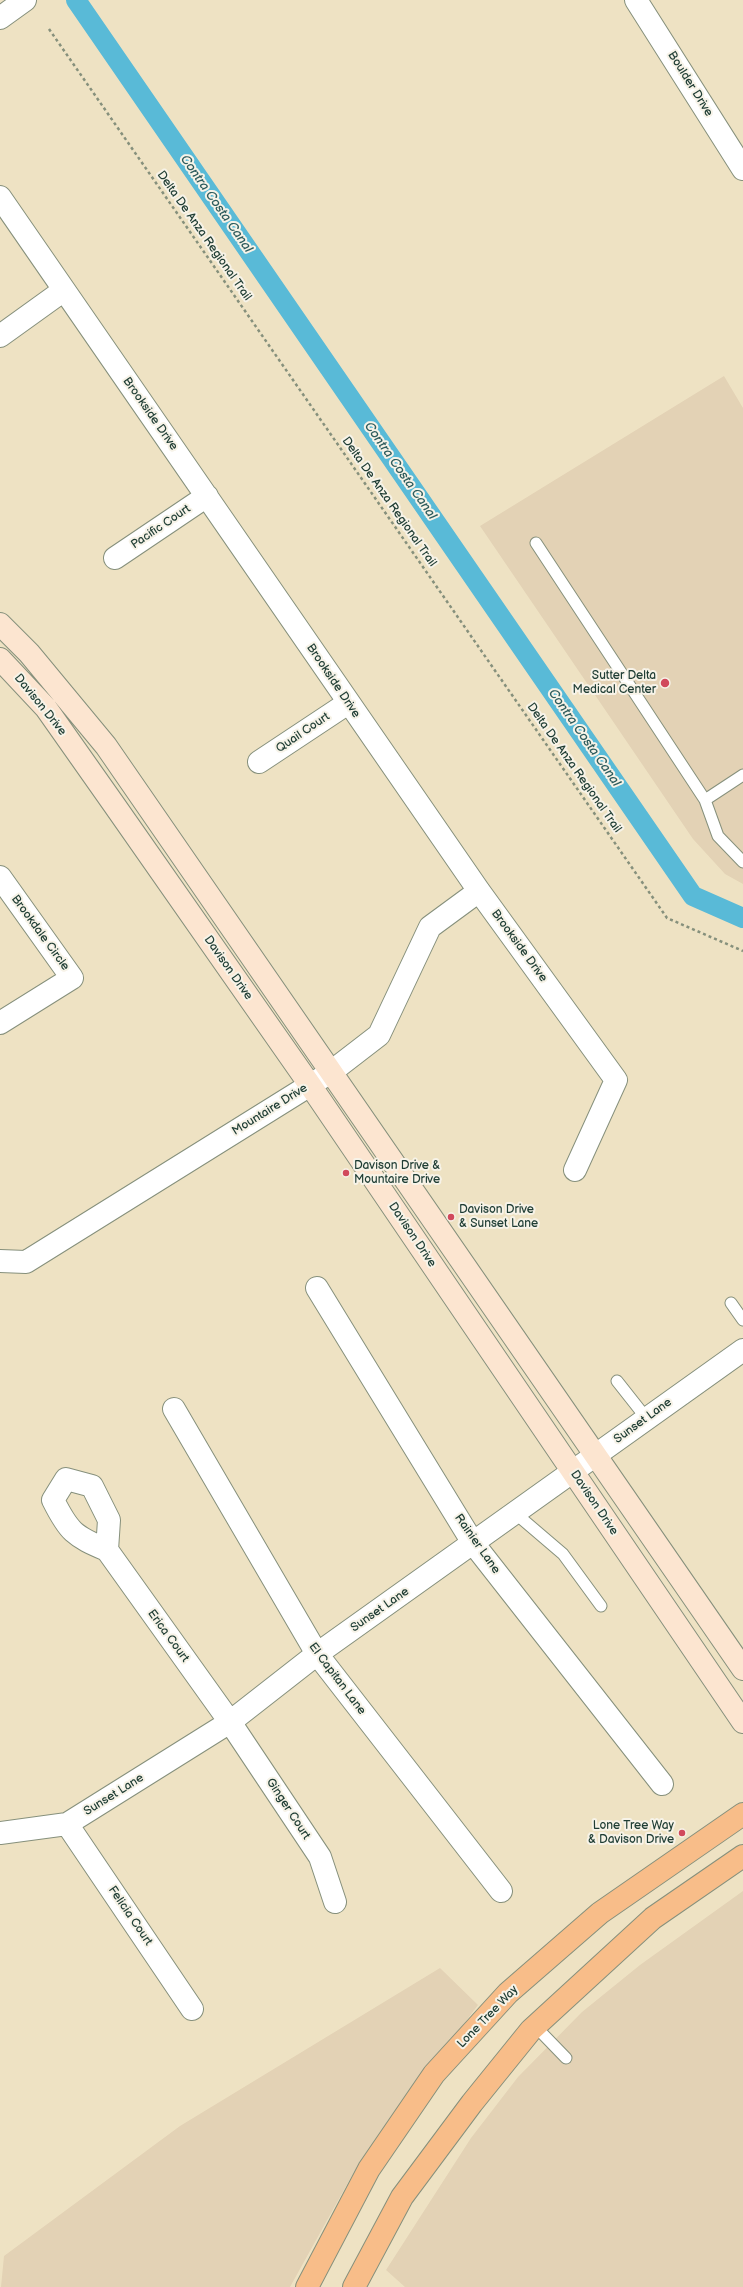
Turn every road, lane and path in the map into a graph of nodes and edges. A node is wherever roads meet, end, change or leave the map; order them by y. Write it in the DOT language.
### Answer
graph roads {
  1 [pos="25,0"];
  2 [pos="636,0"];
  3 [pos="0,18"];
  4 [pos="48,29"];
  5 [pos="743,169"];
  6 [pos="0,197"];
  7 [pos="64,290"];
  8 [pos="0,336"];
  9 [pos="207,496"];
  10 [pos="536,543"];
  11 [pos="115,558"];
  12 [pos="0,624"];
  13 [pos="0,658"];
  14 [pos="348,703"];
  15 [pos="259,762"];
  16 [pos="743,775"];
  17 [pos="705,800"];
  18 [pos="743,862"];
  19 [pos="0,877"];
  20 [pos="479,891"];
  21 [pos="743,951"];
  22 [pos="0,1023"];
  23 [pos="331,1072"];
  24 [pos="310,1086"];
  25 [pos="575,1170"];
  26 [pos="0,1261"];
  27 [pos="317,1288"];
  28 [pos="731,1303"];
  29 [pos="743,1320"];
  30 [pos="741,1356"];
  31 [pos="617,1381"];
  32 [pos="174,1409"];
  33 [pos="647,1419"];
  34 [pos="595,1456"];
  35 [pos="573,1471"];
  36 [pos="514,1514"];
  37 [pos="473,1543"];
  38 [pos="106,1550"];
  39 [pos="601,1606"];
  40 [pos="317,1654"];
  41 [pos="743,1670"];
  42 [pos="230,1722"];
  43 [pos="743,1722"];
  44 [pos="662,1784"];
  45 [pos="743,1814"];
  46 [pos="67,1824"];
  47 [pos="0,1833"];
  48 [pos="743,1856"];
  49 [pos="501,1891"];
  50 [pos="335,1902"];
  51 [pos="192,2009"];
  52 [pos="535,2026"];
  53 [pos="566,2058"];
  54 [pos="308,2287"];
  55 [pos="354,2287"];
  1 -- 3 [label="street"];
  2 -- 5 [label="street, Boulder Drive"];
  4 -- 21 [label="path, Delta De Anza Regional Trail"];
  6 -- 7 [label="street, Brookside Drive"];
  7 -- 8 [label="street"];
  7 -- 9 [label="street, Brookside Drive"];
  9 -- 11 [label="street, Pacific Court"];
  9 -- 14 [label="street, Brookside Drive"];
  10 -- 17 [label="lane"];
  12 -- 23 [label="main road, Davison Drive"];
  13 -- 24 [label="main road, Davison Drive"];
  14 -- 15 [label="street, Quail Court"];
  14 -- 20 [label="street, Brookside Drive"];
  16 -- 17 [label="lane"];
  17 -- 18 [label="lane"];
  19 -- 22 [label="street, Brookdale Circle"];
  20 -- 23 [label="street, Mountaire Drive"];
  20 -- 25 [label="street, Brookside Drive"];
  23 -- 24 [label="street, Mountaire Drive"];
  23 -- 34 [label="main road, Davison Drive"];
  24 -- 26 [label="street, Mountaire Drive"];
  24 -- 35 [label="main road, Davison Drive"];
  27 -- 37 [label="street, Rainier Lane"];
  28 -- 29 [label="lane"];
  30 -- 33 [label="street, Sunset Lane"];
  31 -- 33 [label="lane"];
  32 -- 40 [label="street, El Capitan Lane"];
  33 -- 34 [label="street, Sunset Lane"];
  34 -- 35 [label="street, Sunset Lane"];
  34 -- 41 [label="main road, Davison Drive"];
  35 -- 36 [label="street, Sunset Lane"];
  35 -- 43 [label="main road, Davison Drive"];
  36 -- 37 [label="street, Sunset Lane"];
  36 -- 39 [label="lane"];
  37 -- 40 [label="street, Sunset Lane"];
  37 -- 44 [label="street, Rainier Lane"];
  38 -- 42 [label="street, Erica Court"];
  40 -- 42 [label="street, Sunset Lane"];
  40 -- 49 [label="street, El Capitan Lane"];
  42 -- 46 [label="street, Sunset Lane"];
  42 -- 50 [label="street, Ginger Court"];
  45 -- 54 [label="main road, Lone Tree Way"];
  46 -- 47 [label="street, Sunset Lane"];
  46 -- 51 [label="street, Felicia Court"];
  48 -- 52 [label="main road"];
  52 -- 53 [label="lane"];
  52 -- 55 [label="main road"];
}
